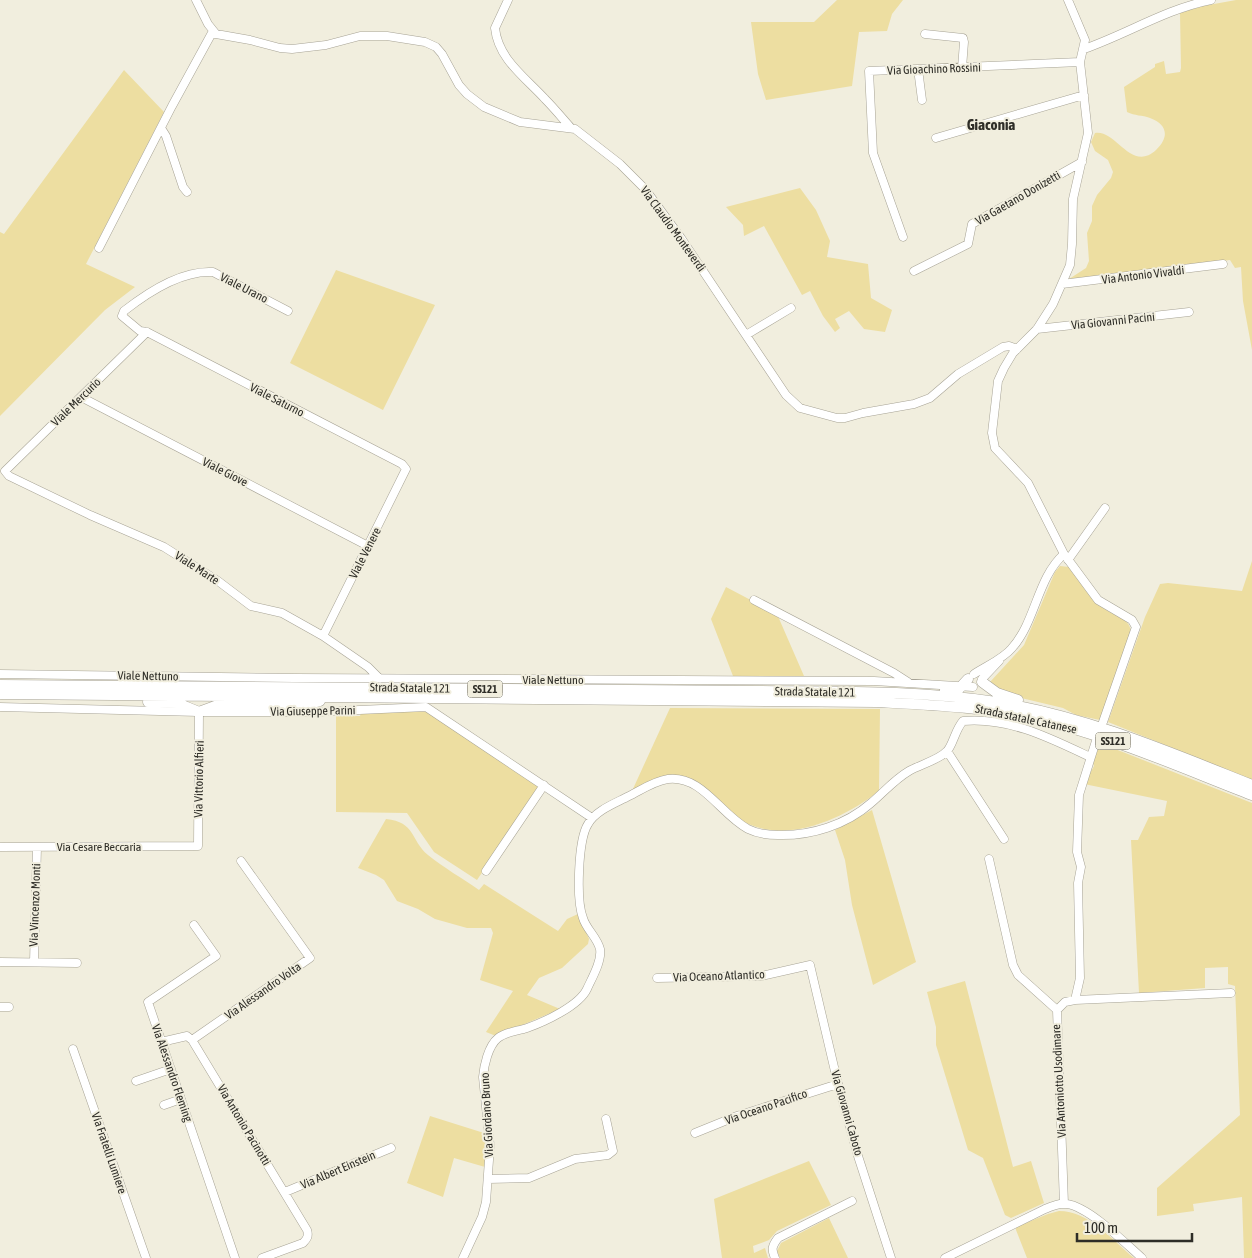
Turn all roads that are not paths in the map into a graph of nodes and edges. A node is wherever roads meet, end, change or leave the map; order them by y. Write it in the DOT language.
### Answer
graph roads {
  1 [pos="196,0"];
  2 [pos="508,0"];
  3 [pos="1068,0"];
  4 [pos="1211,0"];
  5 [pos="214,31"];
  6 [pos="926,34"];
  7 [pos="1084,49"];
  8 [pos="1080,62"];
  9 [pos="962,68"];
  10 [pos="918,70"];
  11 [pos="1084,95"];
  12 [pos="922,100"];
  13 [pos="161,128"];
  14 [pos="571,128"];
  15 [pos="936,138"];
  16 [pos="1082,162"];
  17 [pos="187,192"];
  18 [pos="903,237"];
  19 [pos="99,248"];
  20 [pos="1223,264"];
  21 [pos="914,271"];
  22 [pos="1062,284"];
  23 [pos="791,308"];
  24 [pos="288,311"];
  25 [pos="1190,312"];
  26 [pos="1037,329"];
  27 [pos="147,332"];
  28 [pos="746,335"];
  29 [pos="1017,348"];
  30 [pos="82,397"];
  31 [pos="406,469"];
  32 [pos="5,471"];
  33 [pos="1105,508"];
  34 [pos="368,546"];
  35 [pos="1066,557"];
  36 [pos="754,600"];
  37 [pos="323,636"];
  38 [pos="0,674"];
  39 [pos="380,678"];
  40 [pos="971,681"];
  41 [pos="908,682"];
  42 [pos="0,685"];
  43 [pos="877,693"];
  44 [pos="0,694"];
  45 [pos="108,695"];
  46 [pos="333,697"];
  47 [pos="969,703"];
  48 [pos="0,707"];
  49 [pos="199,712"];
  50 [pos="1068,717"];
  51 [pos="1103,722"];
  52 [pos="1096,741"];
  53 [pos="947,751"];
  54 [pos="1090,757"];
  55 [pos="544,785"];
  56 [pos="1252,785"];
  57 [pos="1252,795"];
  58 [pos="592,818"];
  59 [pos="1004,839"];
  60 [pos="198,846"];
  61 [pos="0,847"];
  62 [pos="37,847"];
  63 [pos="989,859"];
  64 [pos="241,861"];
  65 [pos="486,870"];
  66 [pos="194,924"];
  67 [pos="0,962"];
  68 [pos="34,962"];
  69 [pos="77,963"];
  70 [pos="810,965"];
  71 [pos="656,978"];
  72 [pos="1231,993"];
  73 [pos="1075,1000"];
  74 [pos="0,1007"];
  75 [pos="9,1007"];
  76 [pos="1057,1010"];
  77 [pos="192,1040"];
  78 [pos="161,1042"];
  79 [pos="73,1049"];
  80 [pos="171,1069"];
  81 [pos="136,1081"];
  82 [pos="838,1084"];
  83 [pos="181,1098"];
  84 [pos="164,1105"];
  85 [pos="606,1119"];
  86 [pos="695,1133"];
  87 [pos="391,1148"];
  88 [pos="488,1179"];
  89 [pos="285,1192"];
  90 [pos="852,1201"];
  91 [pos="1064,1204"];
  92 [pos="947,1257"];
  93 [pos="146,1258"];
  94 [pos="235,1258"];
  95 [pos="262,1258"];
  96 [pos="463,1258"];
  97 [pos="775,1258"];
  98 [pos="891,1258"];
  99 [pos="1142,1258"];
  1 -- 5 [label="street"];
  2 -- 14 [label="street"];
  3 -- 7 [label="street"];
  4 -- 7 [label="street"];
  5 -- 13 [label="street"];
  5 -- 14 [label="street, Via Claudio Monteverdi"];
  6 -- 9 [label="street"];
  7 -- 8 [label="street"];
  8 -- 9 [label="street, Via Gioachino Rossini"];
  8 -- 11 [label="street"];
  9 -- 10 [label="street, Via Gioachino Rossini"];
  10 -- 12 [label="street"];
  10 -- 18 [label="street, Via Gioachino Rossini"];
  11 -- 15 [label="street"];
  11 -- 16 [label="street"];
  13 -- 17 [label="street"];
  13 -- 19 [label="street"];
  14 -- 28 [label="street, Via Claudio Monteverdi"];
  16 -- 21 [label="street, Via Gaetano Donizetti"];
  16 -- 22 [label="street"];
  20 -- 22 [label="street, Via Antonio Vivaldi"];
  22 -- 26 [label="street"];
  23 -- 28 [label="street"];
  24 -- 27 [label="street, Viale Urano"];
  25 -- 26 [label="street, Via Giovanni Pacini"];
  26 -- 29 [label="street"];
  27 -- 30 [label="street, Viale Mercurio"];
  27 -- 31 [label="street, Viale Saturno"];
  28 -- 29 [label="street, Via Claudio Monteverdi"];
  29 -- 35 [label="street"];
  30 -- 32 [label="street, Viale Mercurio"];
  30 -- 34 [label="street, Viale Giove"];
  31 -- 34 [label="street, Viale Venere"];
  32 -- 37 [label="street, Viale Marte"];
  33 -- 35 [label="street"];
  34 -- 37 [label="street, Viale Venere"];
  35 -- 40 [label="street"];
  35 -- 51 [label="street"];
  36 -- 41 [label="street"];
  37 -- 39 [label="street, Viale Marte"];
  38 -- 39 [label="street, Viale Nettuno"];
  39 -- 41 [label="street, Viale Nettuno"];
  40 -- 41 [label="street, Viale Nettuno"];
  40 -- 43 [label="main road"];
  40 -- 50 [label="main road"];
  42 -- 43 [label="main road, Strada Statale 121 / SS121"];
  43 -- 47 [label="main road, Strada Statale 121 / SS121"];
  44 -- 45 [label="main road, Strada Statale 121 / SS121"];
  45 -- 46 [label="main road, Strada Statale 121 / SS121"];
  45 -- 49 [label="main road"];
  46 -- 47 [label="main road, Strada Statale 121 / SS121"];
  46 -- 49 [label="main road"];
  47 -- 50 [label="main road, Strada statale Catanese / SS121"];
  47 -- 57 [label="main road, Strada statale Catanese / SS121"];
  48 -- 49 [label="street, Via Giuseppe Parini"];
  49 -- 55 [label="street, Via Giuseppe Parini"];
  49 -- 60 [label="street, Via Vittorio Alfieri"];
  50 -- 56 [label="main road, Strada statale Catanese / SS121"];
  52 -- 54 [label="street"];
  53 -- 54 [label="street"];
  53 -- 58 [label="street"];
  53 -- 59 [label="street"];
  54 -- 73 [label="street"];
  55 -- 58 [label="street, Via Giuseppe Parini"];
  55 -- 65 [label="street"];
  58 -- 88 [label="street, Via Giordano Bruno"];
  60 -- 62 [label="street, Via Cesare Beccaria"];
  61 -- 62 [label="street, Via Cesare Beccaria"];
  62 -- 68 [label="street, Via Vincenzo Monti"];
  63 -- 76 [label="street, Via Antoniotto Usodimare"];
  64 -- 77 [label="street, Via Alessandro Volta"];
  66 -- 78 [label="street, Via Alessandro Fleming"];
  67 -- 68 [label="street"];
  68 -- 69 [label="street"];
  70 -- 71 [label="street, Via Oceano Atlantico"];
  70 -- 82 [label="street, Via Giovanni Caboto"];
  72 -- 73 [label="street"];
  73 -- 76 [label="street"];
  74 -- 75 [label="street"];
  76 -- 91 [label="street, Via Antoniotto Usodimare"];
  77 -- 78 [label="street"];
  77 -- 89 [label="street, Via Antonio Pacinotti"];
  78 -- 80 [label="street, Via Alessandro Fleming"];
  79 -- 93 [label="street, Via Fratelli Lumiere"];
  80 -- 81 [label="street"];
  80 -- 83 [label="street, Via Alessandro Fleming"];
  82 -- 86 [label="street, Via Oceano Pacifico"];
  82 -- 98 [label="street, Via Giovanni Caboto"];
  83 -- 84 [label="street"];
  83 -- 94 [label="street, Via Alessandro Fleming"];
  85 -- 88 [label="street"];
  87 -- 89 [label="street, Via Albert Einstein"];
  88 -- 96 [label="street, Via Giordano Bruno"];
  89 -- 95 [label="street, Via Antonio Pacinotti"];
  90 -- 97 [label="street"];
  91 -- 92 [label="street"];
  91 -- 99 [label="street"];
}
